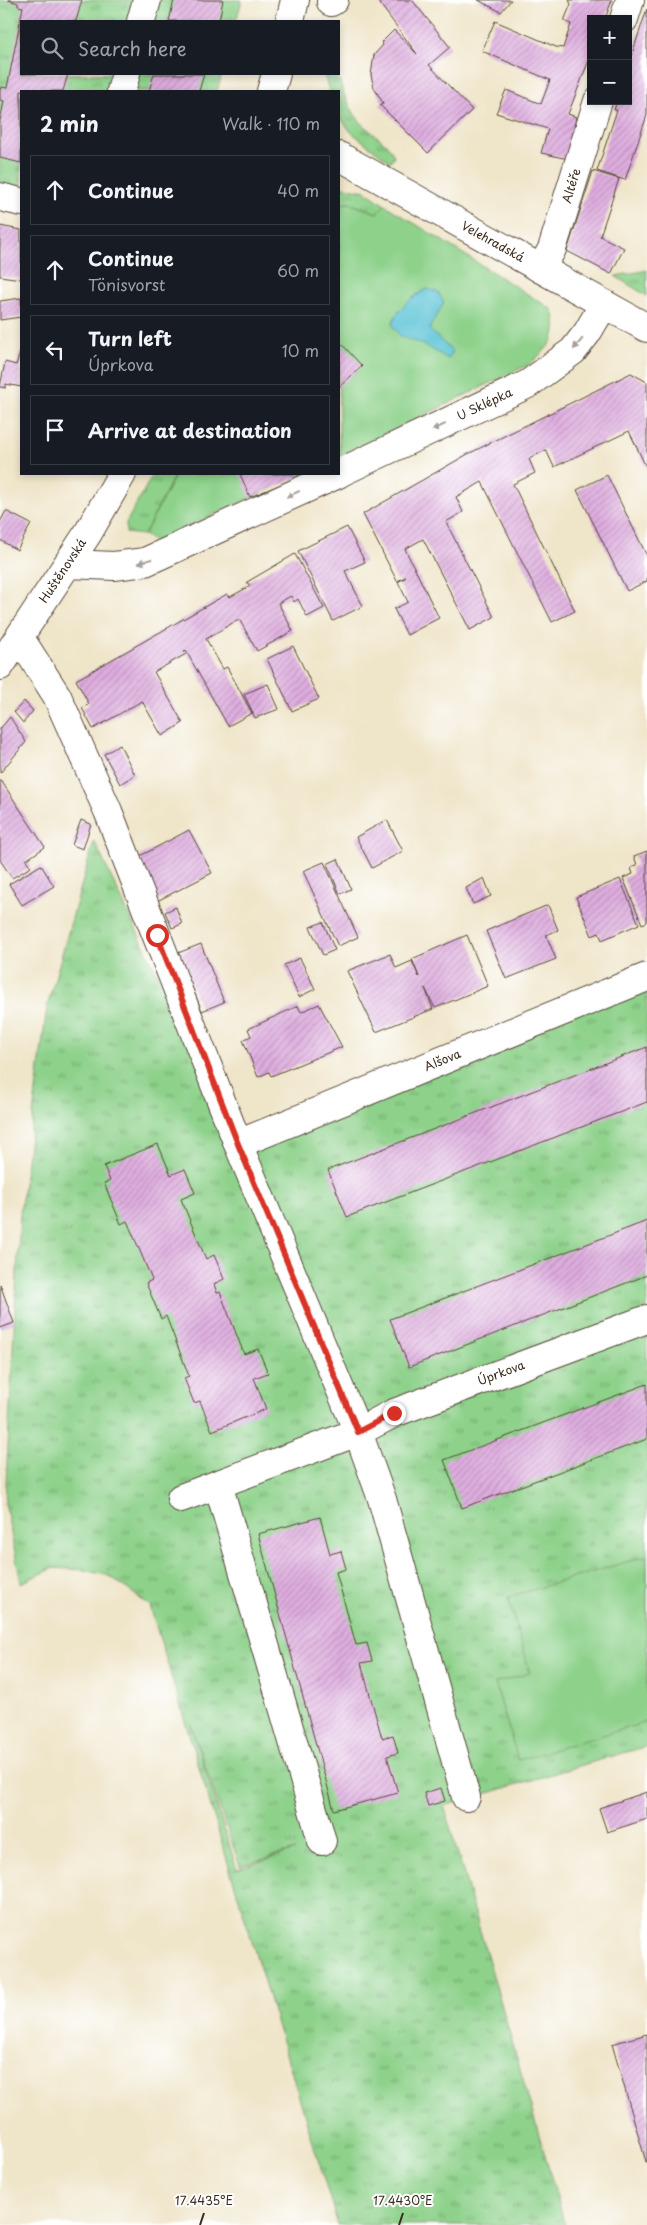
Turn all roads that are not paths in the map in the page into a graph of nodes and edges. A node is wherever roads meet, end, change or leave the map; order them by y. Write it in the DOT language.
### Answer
graph roads {
  1 [pos="147,0"];
  2 [pos="295,0"];
  3 [pos="630,0"];
  4 [pos="625,15"];
  5 [pos="141,20"];
  6 [pos="290,20"];
  7 [pos="126,75"];
  8 [pos="276,75"];
  9 [pos="121,90"];
  10 [pos="271,90"];
  11 [pos="597,105"];
  12 [pos="340,157"];
  13 [pos="0,197"];
  14 [pos="20,202"];
  15 [pos="541,269"];
  16 [pos="604,304"];
  17 [pos="647,328"];
  18 [pos="340,472"];
  19 [pos="121,475"];
  20 [pos="334,475"];
  21 [pos="68,564"];
  22 [pos="20,638"];
  23 [pos="0,666"];
  24 [pos="647,977"];
  25 [pos="238,1144"];
  26 [pos="647,1319"];
  27 [pos="358,1432"];
  28 [pos="218,1484"];
  29 [pos="181,1498"];
  30 [pos="466,1796"];
  31 [pos="322,1841"];
  1 -- 5 [label="street"];
  2 -- 6 [label="street"];
  3 -- 4 [label="street"];
  7 -- 9 [label="street"];
  8 -- 10 [label="street"];
  11 -- 15 [label="street, Altéře"];
  12 -- 15 [label="street, Velehradská"];
  13 -- 14 [label="street"];
  15 -- 16 [label="street, Velehradská"];
  16 -- 17 [label="street, Velehradská"];
  16 -- 18 [label="street, U Sklépka, one-way"];
  19 -- 21 [label="street, Huštěnovská"];
  20 -- 21 [label="street, U Sklépka, one-way"];
  21 -- 22 [label="street, Huštěnovská"];
  22 -- 23 [label="street, Huštěnovská"];
  22 -- 25 [label="street"];
  24 -- 25 [label="street, Alšova"];
  25 -- 27 [label="street"];
  26 -- 27 [label="street, Úprkova"];
  27 -- 28 [label="street, Úprkova"];
  27 -- 30 [label="street"];
  28 -- 29 [label="street, Úprkova"];
  28 -- 31 [label="street"];
}
